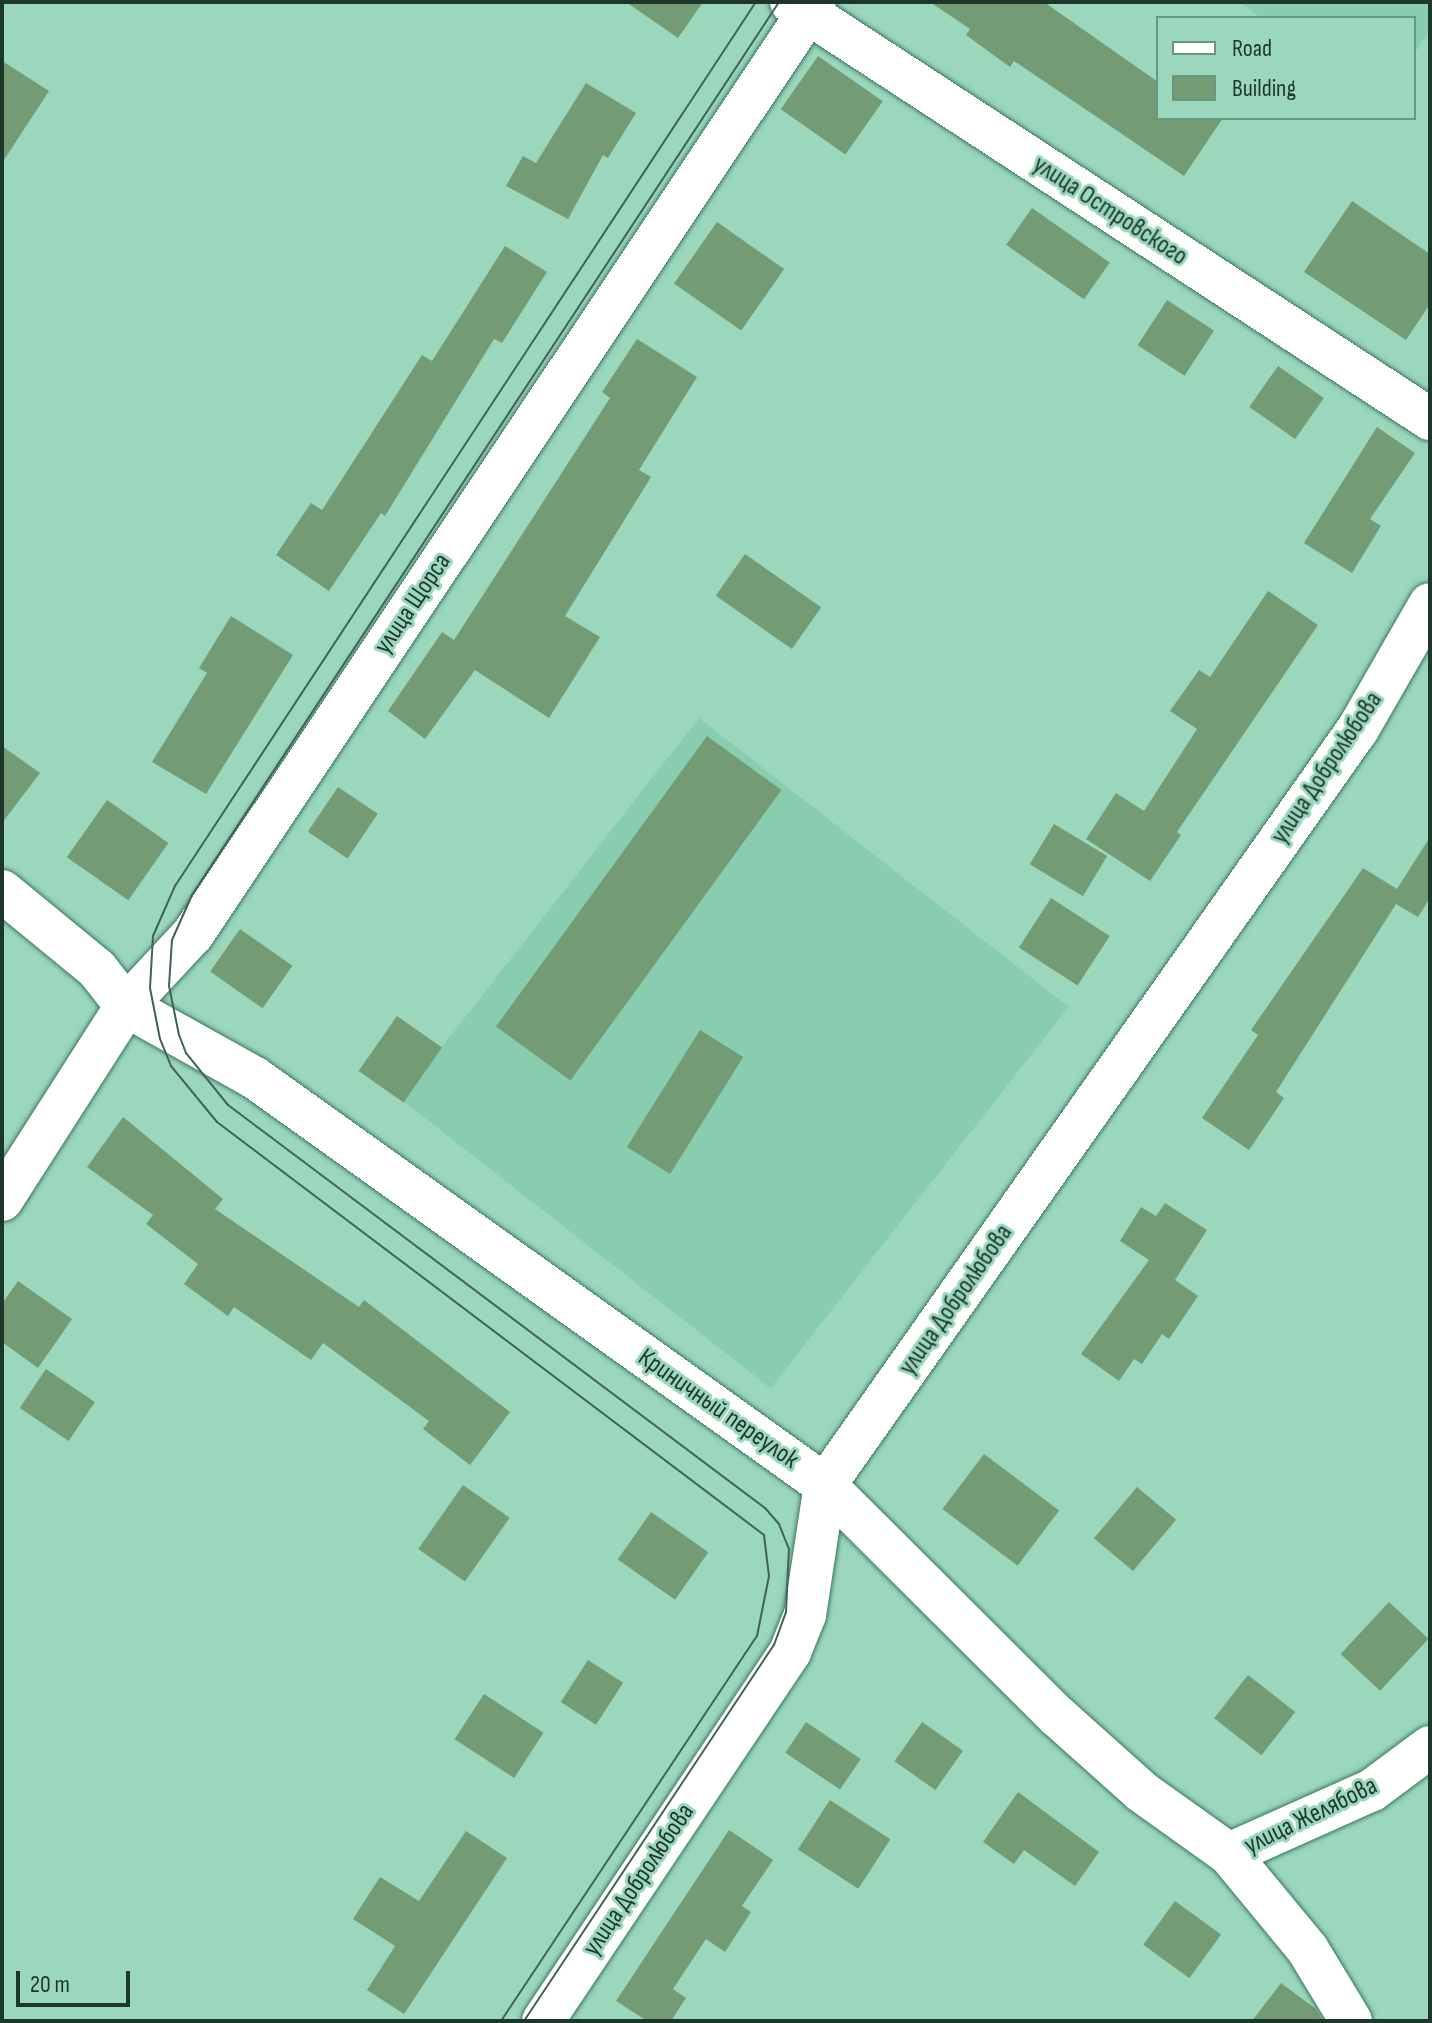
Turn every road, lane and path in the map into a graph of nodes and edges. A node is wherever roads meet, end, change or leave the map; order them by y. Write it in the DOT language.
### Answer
graph roads {
  1 [pos="804,6"];
  2 [pos="1430,419"];
  3 [pos="1430,604"];
  4 [pos="2,891"];
  5 [pos="126,1006"];
  6 [pos="2,1200"];
  7 [pos="825,1485"];
  8 [pos="1430,1747"];
  9 [pos="1229,1854"];
  10 [pos="543,2021"];
  11 [pos="1351,2021"];
  1 -- 2 [label="street, улица Островского"];
  1 -- 5 [label="street, улица Щорса"];
  3 -- 7 [label="street, улица Добролюбова"];
  4 -- 5 [label="street, Криничный переулок"];
  5 -- 6 [label="street, улица Щорса"];
  5 -- 7 [label="street, Криничный переулок"];
  7 -- 9 [label="street, Криничный переулок"];
  7 -- 10 [label="street, улица Добролюбова"];
  8 -- 9 [label="street, улица Желябова"];
  9 -- 11 [label="street, Криничный переулок"];
}
